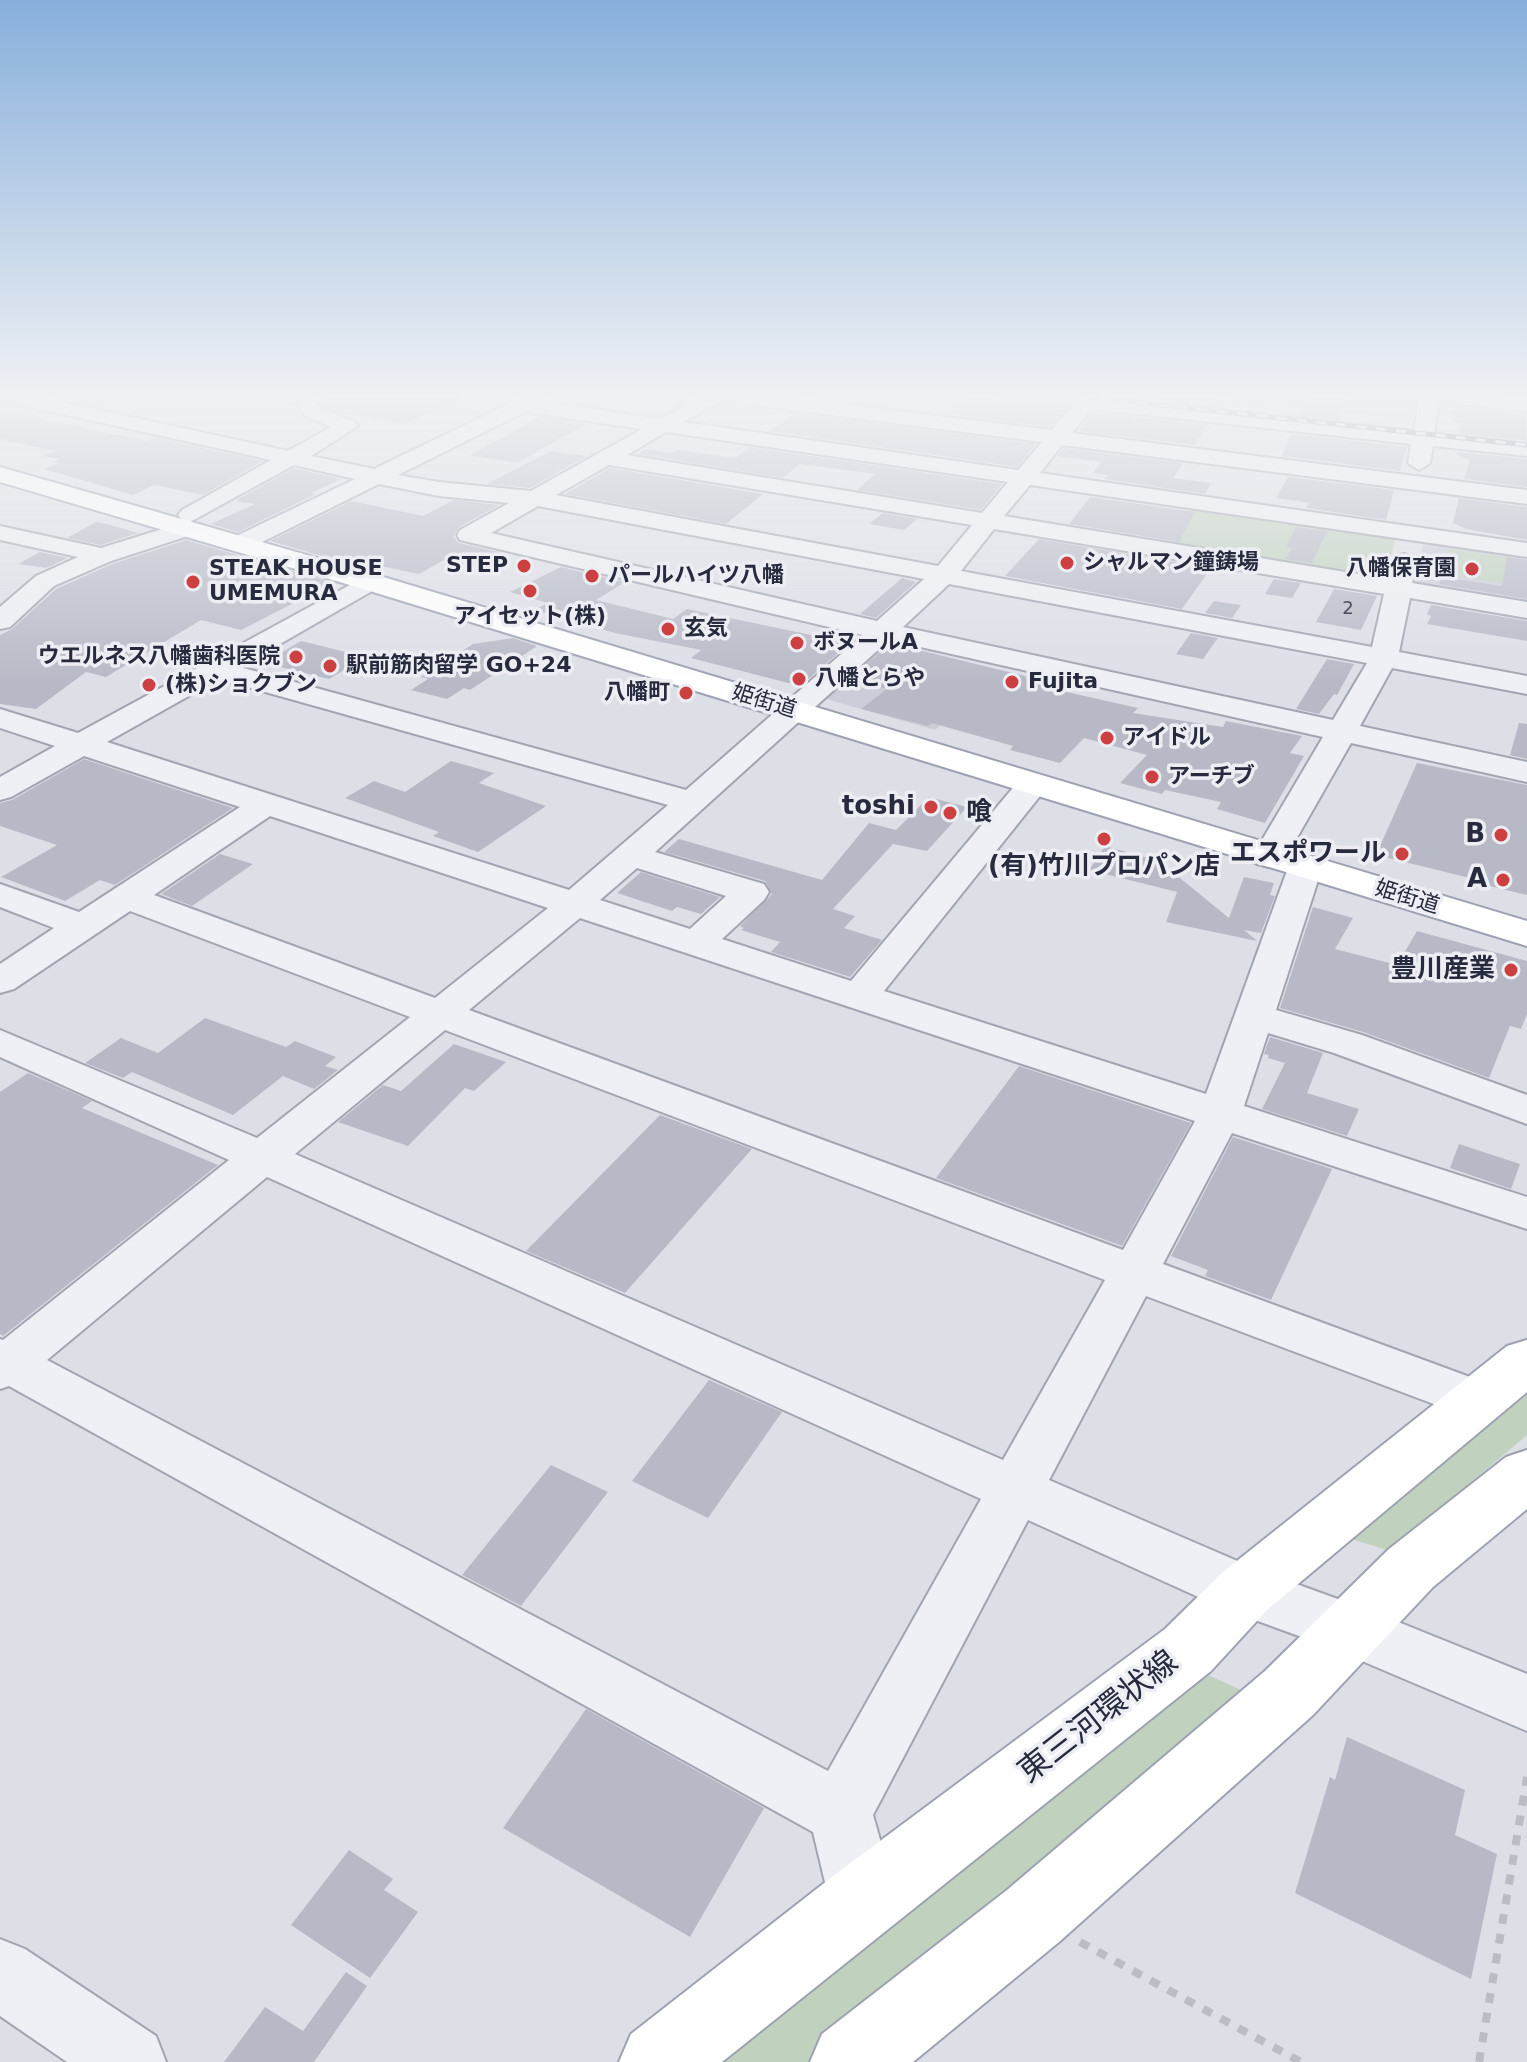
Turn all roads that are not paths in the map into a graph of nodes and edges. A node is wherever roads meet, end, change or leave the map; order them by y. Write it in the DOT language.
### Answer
graph roads {
  1 [pos="71,492"];
  2 [pos="236,492"];
  3 [pos="346,492"];
  4 [pos="473,492"];
  5 [pos="545,492"];
  6 [pos="810,492"];
  7 [pos="1012,492"];
  8 [pos="1123,492"];
  9 [pos="1414,492"];
  10 [pos="1486,492"];
  11 [pos="1527,497"];
  12 [pos="534,498"];
  13 [pos="188,522"];
  14 [pos="986,522"];
  15 [pos="0,533"];
  16 [pos="1409,534"];
  17 [pos="40,540"];
  18 [pos="239,544"];
  19 [pos="1527,550"];
  20 [pos="102,556"];
  21 [pos="0,560"];
  22 [pos="944,575"];
  23 [pos="370,582"];
  24 [pos="1400,588"];
  25 [pos="1527,610"];
  26 [pos="0,621"];
  27 [pos="883,631"];
  28 [pos="1422,638"];
  29 [pos="1388,645"];
  30 [pos="216,669"];
  31 [pos="1527,685"];
  32 [pos="795,711"];
  33 [pos="0,718"];
  34 [pos="1342,732"];
  35 [pos="80,744"];
  36 [pos="1527,772"];
  37 [pos="1033,784"];
  38 [pos="0,790"];
  39 [pos="690,801"];
  40 [pos="266,804"];
  41 [pos="630,855"];
  42 [pos="1269,857"];
  43 [pos="1305,868"];
  44 [pos="0,895"];
  45 [pos="127,897"];
  46 [pos="575,904"];
  47 [pos="82,926"];
  48 [pos="1527,934"];
  49 [pos="696,943"];
  50 [pos="0,981"];
  51 [pos="860,995"];
  52 [pos="438,1014"];
  53 [pos="1254,1016"];
  54 [pos="0,1042"];
  55 [pos="1527,1110"];
  56 [pos="1221,1113"];
  57 [pos="264,1158"];
  58 [pos="1527,1213"];
  59 [pos="1135,1271"];
  60 [pos="3,1363"];
  61 [pos="1503,1381"];
  62 [pos="1527,1474"];
  63 [pos="1016,1489"];
  64 [pos="1245,1591"];
  65 [pos="1350,1629"];
  66 [pos="1527,1703"];
  67 [pos="840,1812"];
  68 [pos="863,1899"];
  69 [pos="0,1974"];
  70 [pos="130,2062"];
  71 [pos="659,2062"];
  72 [pos="850,2062"];
  1 -- 13 [label="main road, 姫街道"];
  2 -- 13 [label="street"];
  3 -- 18 [label="street"];
  4 -- 12 [label="street"];
  5 -- 12 [label="street"];
  6 -- 14 [label="street"];
  7 -- 14 [label="street"];
  8 -- 16 [label="street"];
  9 -- 16 [label="street"];
  10 -- 11 [label="street"];
  12 -- 22 [label="street"];
  12 -- 27 [label="street"];
  13 -- 18 [label="main road, 姫街道"];
  13 -- 20 [label="street"];
  14 -- 22 [label="street"];
  14 -- 24 [label="street"];
  15 -- 17 [label="street"];
  16 -- 19 [label="street"];
  16 -- 24 [label="street"];
  17 -- 20 [label="street"];
  17 -- 21 [label="street"];
  18 -- 23 [label="main road, 姫街道"];
  20 -- 26 [label="street"];
  22 -- 27 [label="street"];
  22 -- 29 [label="street"];
  23 -- 30 [label="street"];
  23 -- 32 [label="main road, 姫街道"];
  24 -- 25 [label="street"];
  24 -- 29 [label="street"];
  27 -- 32 [label="street"];
  27 -- 34 [label="street"];
  28 -- 29 [label="street"];
  29 -- 31 [label="street"];
  29 -- 34 [label="street"];
  30 -- 35 [label="street"];
  30 -- 39 [label="street"];
  32 -- 37 [label="main road, 姫街道"];
  32 -- 39 [label="street"];
  33 -- 35 [label="street"];
  34 -- 36 [label="street"];
  34 -- 42 [label="street"];
  35 -- 38 [label="street"];
  35 -- 40 [label="street"];
  37 -- 42 [label="main road, 姫街道"];
  37 -- 51 [label="street"];
  39 -- 41 [label="street"];
  40 -- 45 [label="street"];
  40 -- 46 [label="street"];
  41 -- 46 [label="street"];
  41 -- 49 [label="street"];
  42 -- 43 [label="main road, 姫街道"];
  43 -- 48 [label="main road, 姫街道"];
  43 -- 53 [label="street"];
  44 -- 47 [label="street"];
  45 -- 47 [label="street"];
  45 -- 52 [label="street"];
  46 -- 49 [label="street"];
  46 -- 52 [label="street"];
  47 -- 50 [label="street"];
  49 -- 51 [label="street"];
  51 -- 56 [label="street"];
  52 -- 57 [label="street"];
  52 -- 59 [label="street"];
  53 -- 55 [label="street"];
  53 -- 56 [label="street"];
  54 -- 57 [label="street"];
  56 -- 58 [label="street"];
  56 -- 59 [label="street"];
  57 -- 60 [label="street"];
  57 -- 63 [label="street"];
  59 -- 61 [label="street"];
  59 -- 63 [label="street"];
  60 -- 67 [label="street"];
  61 -- 64 [label="main road, 東三河環状線"];
  62 -- 65 [label="main road"];
  63 -- 64 [label="street"];
  63 -- 67 [label="street"];
  64 -- 65 [label="street"];
  64 -- 68 [label="main road, 東三河環状線"];
  65 -- 66 [label="street"];
  65 -- 72 [label="main road"];
  67 -- 68 [label="street"];
  68 -- 71 [label="main road, 東三河環状線"];
  69 -- 70 [label="street"];
}
